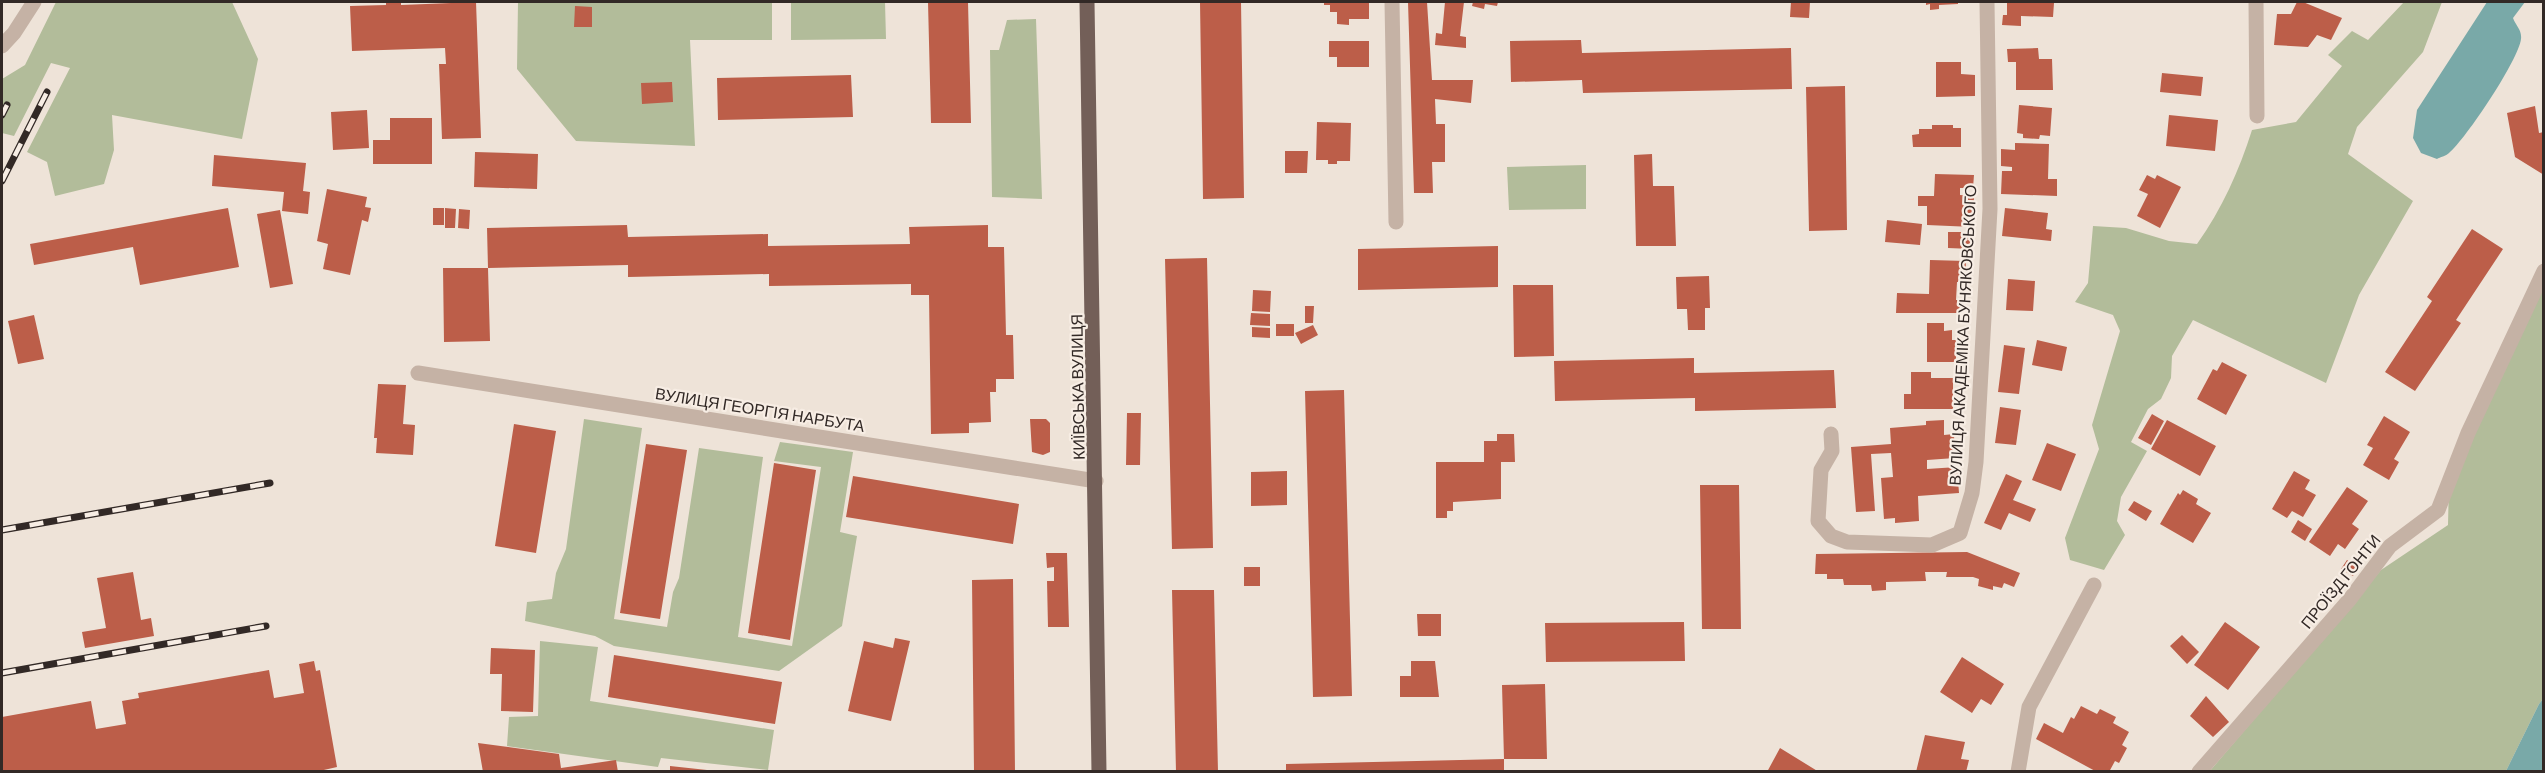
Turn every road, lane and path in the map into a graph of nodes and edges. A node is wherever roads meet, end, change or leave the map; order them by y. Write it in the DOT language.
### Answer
graph roads {
  1 [pos="34,2"];
  2 [pos="1087,2"];
  3 [pos="1392,2"];
  4 [pos="1987,2"];
  5 [pos="2256,2"];
  6 [pos="2,46"];
  7 [pos="2257,117"];
  8 [pos="1396,222"];
  9 [pos="2544,271"];
  10 [pos="418,373"];
  11 [pos="1831,434"];
  12 [pos="1096,481"];
  13 [pos="2094,585"];
  14 [pos="1099,771"];
  15 [pos="2018,771"];
  16 [pos="2199,771"];
  1 -- 6 [label="street"];
  2 -- 12 [label="main road, КИЇВСЬКА ВУЛИЦЯ"];
  3 -- 8 [label="street"];
  4 -- 11 [label="street, ВУЛИЦЯ АКАДЕМІКА БУНЯКОВСЬКОГО"];
  5 -- 7 [label="street"];
  9 -- 16 [label="street, ПРОЇЗД ГОНТИ"];
  10 -- 12 [label="street, ВУЛИЦЯ ГЕОРГІЯ НАРБУТА"];
  12 -- 14 [label="main road, КИЇВСЬКА ВУЛИЦЯ"];
  13 -- 15 [label="street"];
}
